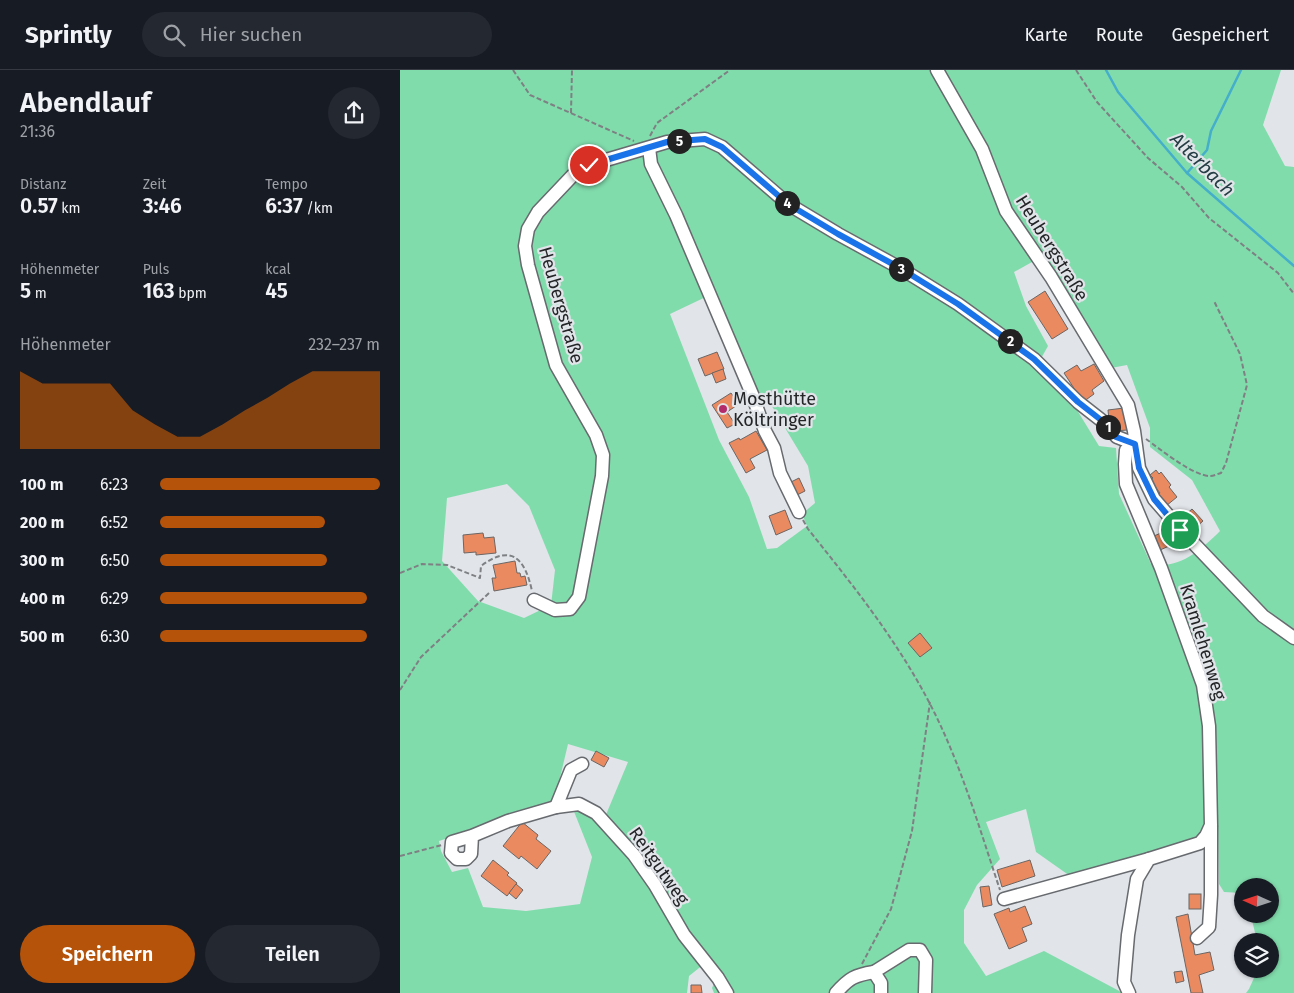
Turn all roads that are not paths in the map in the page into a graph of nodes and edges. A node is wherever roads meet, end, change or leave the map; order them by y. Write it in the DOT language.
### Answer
graph roads {
  1 [pos="937,70"];
  2 [pos="649,148"];
  3 [pos="1135,444"];
  4 [pos="799,512"];
  5 [pos="534,600"];
  6 [pos="1294,638"];
  7 [pos="582,764"];
  8 [pos="556,807"];
  9 [pos="1211,825"];
  10 [pos="472,836"];
  11 [pos="1149,859"];
  12 [pos="1129,864"];
  13 [pos="1137,879"];
  14 [pos="1004,899"];
  15 [pos="1197,938"];
  16 [pos="874,972"];
  17 [pos="727,993"];
  18 [pos="836,993"];
  19 [pos="881,993"];
  20 [pos="924,993"];
  21 [pos="1129,993"];
  1 -- 3 [label="street, Heubergstraße"];
  2 -- 3 [label="street, Heubergstraße"];
  2 -- 4 [label="street"];
  2 -- 5 [label="street, Heubergstraße"];
  3 -- 6 [label="street, Heubergstraße"];
  3 -- 9 [label="street, Kramlehenweg"];
  7 -- 8 [label="street"];
  8 -- 10 [label="street, Reitgutweg"];
  8 -- 17 [label="street, Reitgutweg"];
  9 -- 11 [label="street"];
  9 -- 15 [label="street"];
  10 -- 10 [label="street, Reitgutweg"];
  11 -- 12 [label="street"];
  11 -- 13 [label="street"];
  12 -- 13 [label="street"];
  12 -- 14 [label="street"];
  13 -- 21 [label="street"];
  16 -- 18 [label="street"];
  16 -- 19 [label="street"];
  16 -- 20 [label="street"];
}
